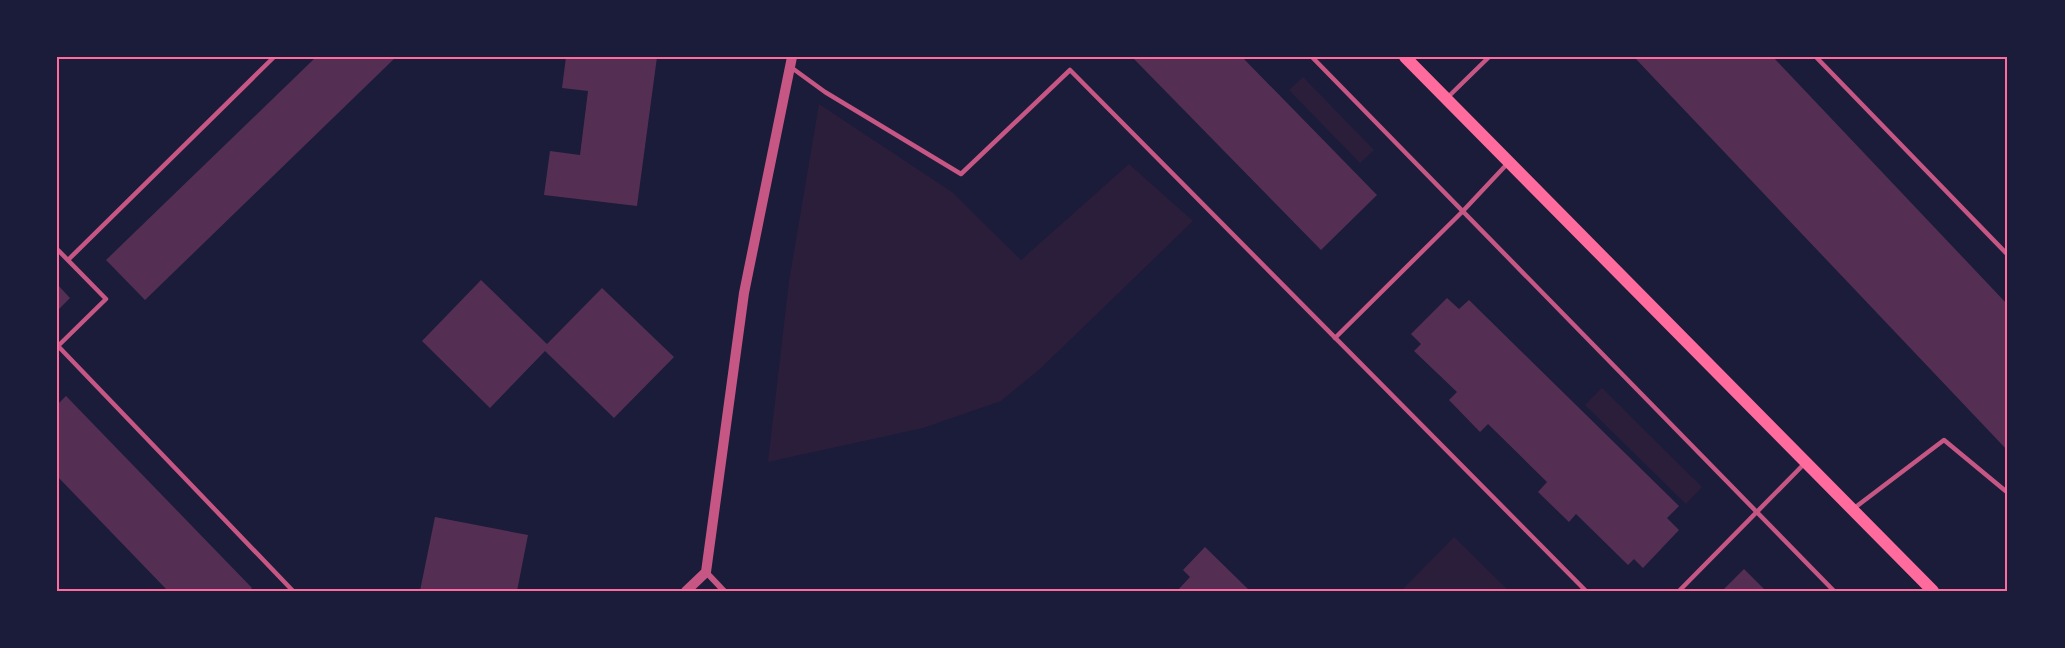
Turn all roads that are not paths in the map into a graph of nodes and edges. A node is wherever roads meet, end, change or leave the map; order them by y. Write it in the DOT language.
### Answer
graph roads {
  1 [pos="274,57"];
  2 [pos="1312,57"];
  3 [pos="1405,57"];
  4 [pos="1489,57"];
  5 [pos="1816,57"];
  6 [pos="791,62"];
  7 [pos="1446,99"];
  8 [pos="1508,162"];
  9 [pos="1463,211"];
  10 [pos="57,249"];
  11 [pos="2008,255"];
  12 [pos="68,260"];
  13 [pos="1335,338"];
  14 [pos="58,346"];
  15 [pos="1806,462"];
  16 [pos="2008,494"];
  17 [pos="1853,509"];
  18 [pos="1757,512"];
  19 [pos="706,572"];
  20 [pos="293,591"];
  21 [pos="686,591"];
  22 [pos="724,591"];
  23 [pos="1586,591"];
  24 [pos="1679,591"];
  25 [pos="1834,591"];
  26 [pos="1933,591"];
  1 -- 12 [label="lane"];
  2 -- 9 [label="lane"];
  3 -- 7 [label="main road"];
  4 -- 7 [label="lane"];
  5 -- 11 [label="lane"];
  6 -- 13 [label="lane"];
  6 -- 19 [label="street"];
  7 -- 8 [label="main road"];
  8 -- 9 [label="lane"];
  8 -- 15 [label="main road"];
  9 -- 13 [label="lane"];
  9 -- 18 [label="lane"];
  10 -- 12 [label="lane"];
  12 -- 14 [label="lane"];
  13 -- 23 [label="lane"];
  14 -- 20 [label="lane"];
  15 -- 17 [label="main road"];
  15 -- 18 [label="lane"];
  16 -- 17 [label="lane"];
  17 -- 26 [label="main road"];
  18 -- 24 [label="lane"];
  18 -- 25 [label="lane"];
  19 -- 21 [label="street"];
  19 -- 22 [label="street"];
}
